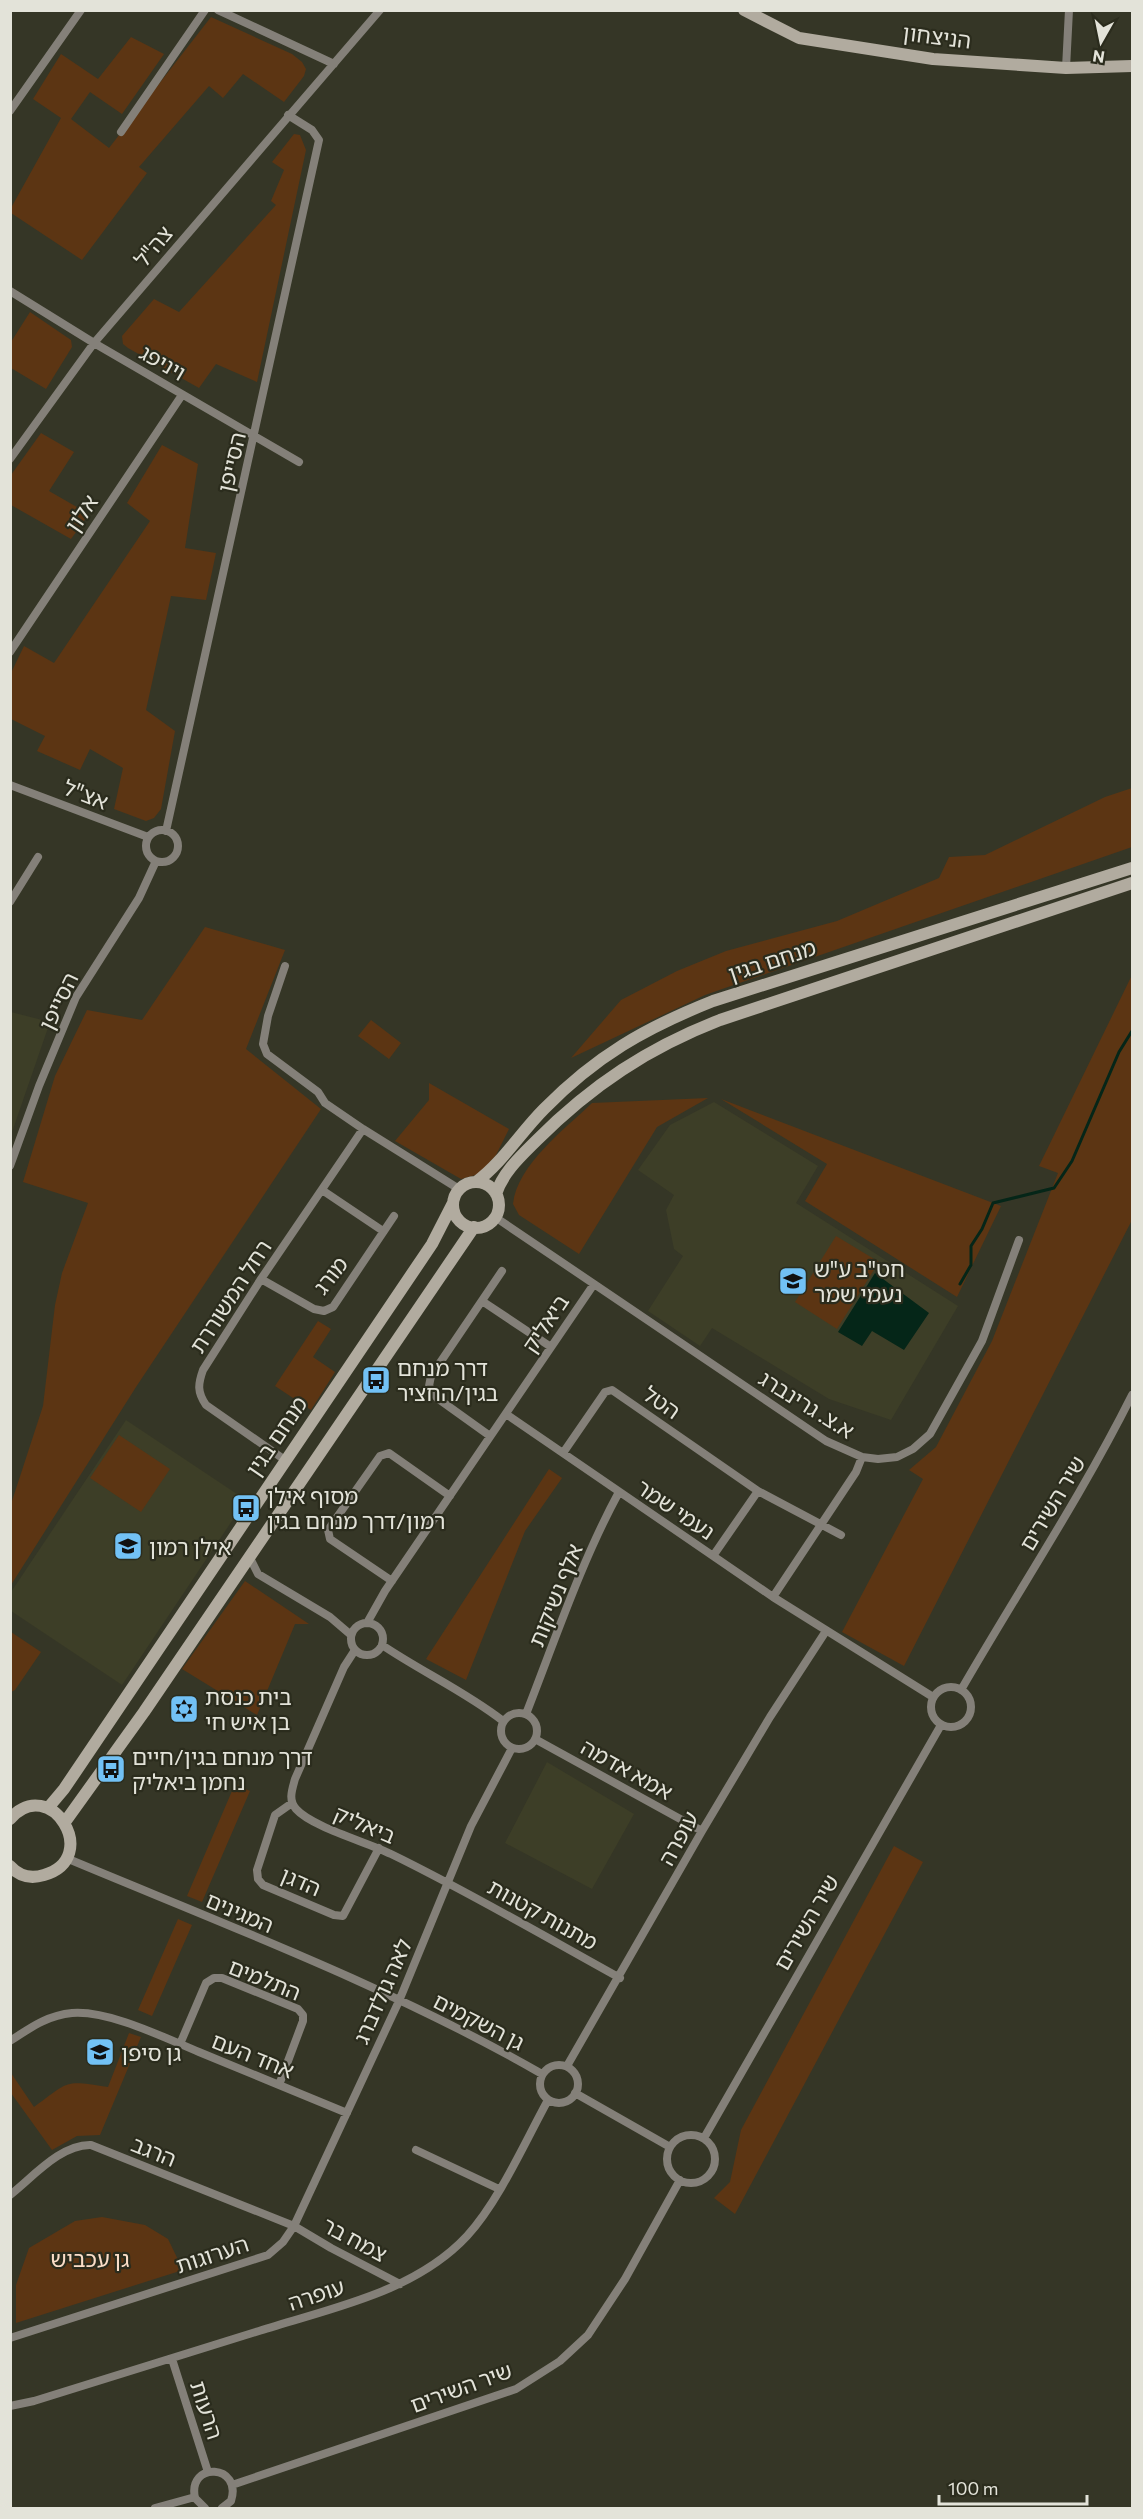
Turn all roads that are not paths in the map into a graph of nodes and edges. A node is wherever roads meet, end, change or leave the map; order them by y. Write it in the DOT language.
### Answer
graph roads {
  1 [pos="81,10"];
  2 [pos="205,10"];
  3 [pos="218,10"];
  4 [pos="380,10"];
  5 [pos="744,10"];
  6 [pos="1069,10"];
  7 [pos="334,64"];
  8 [pos="1132,66"];
  9 [pos="1066,68"];
  10 [pos="10,111"];
  11 [pos="288,115"];
  12 [pos="121,132"];
  13 [pos="10,291"];
  14 [pos="94,343"];
  15 [pos="182,394"];
  16 [pos="255,437"];
  17 [pos="10,459"];
  18 [pos="299,462"];
  19 [pos="10,652"];
  20 [pos="10,785"];
  21 [pos="166,831"];
  22 [pos="148,837"];
  23 [pos="38,857"];
  24 [pos="156,861"];
  25 [pos="1132,868"];
  26 [pos="1132,883"];
  27 [pos="10,902"];
  28 [pos="285,966"];
  29 [pos="363,1129"];
  30 [pos="10,1166"];
  31 [pos="476,1182"];
  32 [pos="459,1189"];
  33 [pos="322,1190"];
  34 [pos="496,1194"];
  35 [pos="453,1203"];
  36 [pos="394,1216"];
  37 [pos="495,1217"];
  38 [pos="474,1227"];
  39 [pos="383,1231"];
  40 [pos="1019,1240"];
  41 [pos="502,1271"];
  42 [pos="261,1279"];
  43 [pos="594,1284"];
  44 [pos="482,1301"];
  45 [pos="551,1347"];
  46 [pos="1132,1395"];
  47 [pos="506,1414"];
  48 [pos="490,1436"];
  49 [pos="563,1453"];
  50 [pos="862,1457"];
  51 [pos="285,1460"];
  52 [pos="758,1491"];
  53 [pos="620,1492"];
  54 [pos="450,1496"];
  55 [pos="821,1524"];
  56 [pos="841,1535"];
  57 [pos="713,1556"];
  58 [pos="250,1558"];
  59 [pos="258,1574"];
  60 [pos="238,1575"];
  61 [pos="392,1581"];
  62 [pos="773,1597"];
  63 [pos="330,1617"];
  64 [pos="367,1623"];
  65 [pos="357,1626"];
  66 [pos="826,1631"];
  67 [pos="351,1635"];
  68 [pos="382,1646"];
  69 [pos="355,1650"];
  70 [pos="961,1690"];
  71 [pos="933,1698"];
  72 [pos="526,1714"];
  73 [pos="503,1721"];
  74 [pos="941,1725"];
  75 [pos="535,1739"];
  76 [pos="512,1748"];
  77 [pos="292,1803"];
  78 [pos="48,1808"];
  79 [pos="10,1819"];
  80 [pos="65,1822"];
  81 [pos="702,1831"];
  82 [pos="379,1848"];
  83 [pos="66,1858"];
  84 [pos="13,1872"];
  85 [pos="448,1882"];
  86 [pos="620,1978"];
  87 [pos="399,2001"];
  88 [pos="10,2041"];
  89 [pos="180,2044"];
  90 [pos="567,2066"];
  91 [pos="542,2074"];
  92 [pos="279,2085"];
  93 [pos="575,2093"];
  94 [pos="548,2100"];
  95 [pos="347,2113"];
  96 [pos="704,2138"];
  97 [pos="670,2147"];
  98 [pos="416,2150"];
  99 [pos="680,2180"];
  100 [pos="499,2189"];
  101 [pos="10,2195"];
  102 [pos="294,2226"];
  103 [pos="400,2283"];
  104 [pos="10,2338"];
  105 [pos="172,2359"];
  106 [pos="10,2406"];
  107 [pos="208,2472"];
  108 [pos="232,2485"];
  109 [pos="195,2497"];
  110 [pos="155,2508"];
  111 [pos="205,2508"];
  112 [pos="222,2508"];
  1 -- 10 [label="street"];
  2 -- 12 [label="street"];
  3 -- 7 [label="street"];
  4 -- 7 [label="street, צה\"ל"];
  5 -- 9 [label="main road, הניצחון"];
  6 -- 9 [label="street"];
  7 -- 11 [label="street, צה\"ל"];
  8 -- 9 [label="main road, הניצחון"];
  11 -- 14 [label="street, צה\"ל"];
  11 -- 16 [label="street, הסייפן"];
  13 -- 14 [label="street, ויניפג"];
  14 -- 15 [label="street, ויניפג"];
  14 -- 17 [label="street, צה\"ל"];
  15 -- 16 [label="street, ויניפג"];
  15 -- 19 [label="street, אלון"];
  16 -- 18 [label="street, ויניפג"];
  16 -- 21 [label="street, הסייפן"];
  20 -- 22 [label="street, אצ\"ל"];
  21 -- 22 [label="street"];
  21 -- 24 [label="street"];
  22 -- 24 [label="street"];
  23 -- 27 [label="street"];
  24 -- 30 [label="street, הסייפן"];
  25 -- 31 [label="main road, מנחם בגין"];
  26 -- 34 [label="main road, מנחם בגין"];
  28 -- 29 [label="street"];
  29 -- 32 [label="street"];
  29 -- 33 [label="street, רחל המשוררת"];
  31 -- 32 [label="main road"];
  31 -- 34 [label="main road"];
  32 -- 35 [label="main road"];
  33 -- 39 [label="street"];
  33 -- 42 [label="street, רחל המשוררת"];
  34 -- 37 [label="main road"];
  35 -- 38 [label="main road"];
  35 -- 51 [label="main road, מנחם בגין"];
  36 -- 39 [label="street, מורג"];
  37 -- 38 [label="main road"];
  37 -- 43 [label="street, א.צ. גרינברג"];
  38 -- 58 [label="main road, מנחם בגין"];
  39 -- 42 [label="street, מורג"];
  40 -- 50 [label="street, א.צ. גרינברג"];
  41 -- 44 [label="street"];
  42 -- 51 [label="street, רחל המשוררת"];
  43 -- 45 [label="street, ביאליק"];
  43 -- 50 [label="street, א.צ. גרינברג"];
  44 -- 45 [label="street"];
  44 -- 48 [label="street"];
  45 -- 47 [label="street, ביאליק"];
  46 -- 70 [label="street, שיר השירים"];
  47 -- 48 [label="street, ביאליק"];
  47 -- 49 [label="street, נעמי שמר"];
  48 -- 54 [label="street, ביאליק"];
  49 -- 52 [label="street, הטל"];
  49 -- 53 [label="street, נעמי שמר"];
  50 -- 55 [label="street"];
  51 -- 78 [label="main road, מנחם בגין"];
  52 -- 55 [label="street, הטל"];
  52 -- 57 [label="street"];
  53 -- 57 [label="street, נעמי שמר"];
  53 -- 72 [label="street, אלף נשיקות"];
  54 -- 61 [label="street, ביאליק"];
  54 -- 61 [label="street"];
  55 -- 56 [label="street, הטל"];
  55 -- 62 [label="street"];
  57 -- 62 [label="street, נעמי שמר"];
  58 -- 59 [label="street"];
  58 -- 60 [label="main road, מנחם בגין"];
  59 -- 60 [label="street"];
  59 -- 63 [label="street"];
  60 -- 80 [label="main road, מנחם בגין"];
  61 -- 64 [label="street, ביאליק"];
  62 -- 66 [label="street, נעמי שמר"];
  63 -- 65 [label="street"];
  63 -- 67 [label="street"];
  64 -- 65 [label="street"];
  64 -- 68 [label="street"];
  65 -- 67 [label="street"];
  66 -- 71 [label="street, נעמי שמר"];
  66 -- 81 [label="street, עופרה"];
  67 -- 69 [label="street"];
  68 -- 69 [label="street"];
  68 -- 73 [label="street"];
  69 -- 77 [label="street"];
  70 -- 71 [label="street"];
  70 -- 74 [label="street"];
  71 -- 74 [label="street"];
  72 -- 73 [label="street"];
  72 -- 75 [label="street"];
  73 -- 76 [label="street"];
  74 -- 96 [label="street, שיר השירים"];
  75 -- 76 [label="street"];
  75 -- 81 [label="street, אמא אדמה"];
  76 -- 85 [label="street"];
  77 -- 82 [label="street, ביאליק"];
  77 -- 82 [label="street, הדגן"];
  78 -- 79 [label="main road"];
  78 -- 80 [label="main road"];
  80 -- 83 [label="main road"];
  81 -- 86 [label="street, עופרה"];
  82 -- 85 [label="street, ביאליק"];
  83 -- 84 [label="main road"];
  83 -- 87 [label="street, המגינים"];
  85 -- 86 [label="street, מתנות קטנות"];
  85 -- 87 [label="street, לאה גולדברג"];
  86 -- 90 [label="street, עופרה"];
  87 -- 91 [label="street, גן השקמים"];
  87 -- 95 [label="street, לאה גולדברג"];
  88 -- 89 [label="street, אחד העם"];
  89 -- 92 [label="street, אחד העם"];
  89 -- 92 [label="street, התלמים"];
  90 -- 91 [label="street"];
  90 -- 93 [label="street"];
  91 -- 94 [label="street"];
  92 -- 95 [label="street, אחד העם"];
  93 -- 94 [label="street"];
  93 -- 97 [label="street"];
  94 -- 100 [label="street, עופרה"];
  95 -- 102 [label="street, הערוגות"];
  96 -- 97 [label="street"];
  96 -- 99 [label="street"];
  97 -- 99 [label="street"];
  98 -- 100 [label="street"];
  99 -- 108 [label="street, שיר השירים"];
  100 -- 103 [label="street, עופרה"];
  101 -- 102 [label="street, הרגב"];
  102 -- 103 [label="street, צמח בר"];
  102 -- 104 [label="street, הערוגות"];
  103 -- 105 [label="street, עופרה"];
  105 -- 106 [label="street, עופרה"];
  105 -- 107 [label="street, הרעות"];
  107 -- 108 [label="street"];
  107 -- 109 [label="street"];
  108 -- 112 [label="street"];
  109 -- 110 [label="street"];
  109 -- 111 [label="street"];
}
